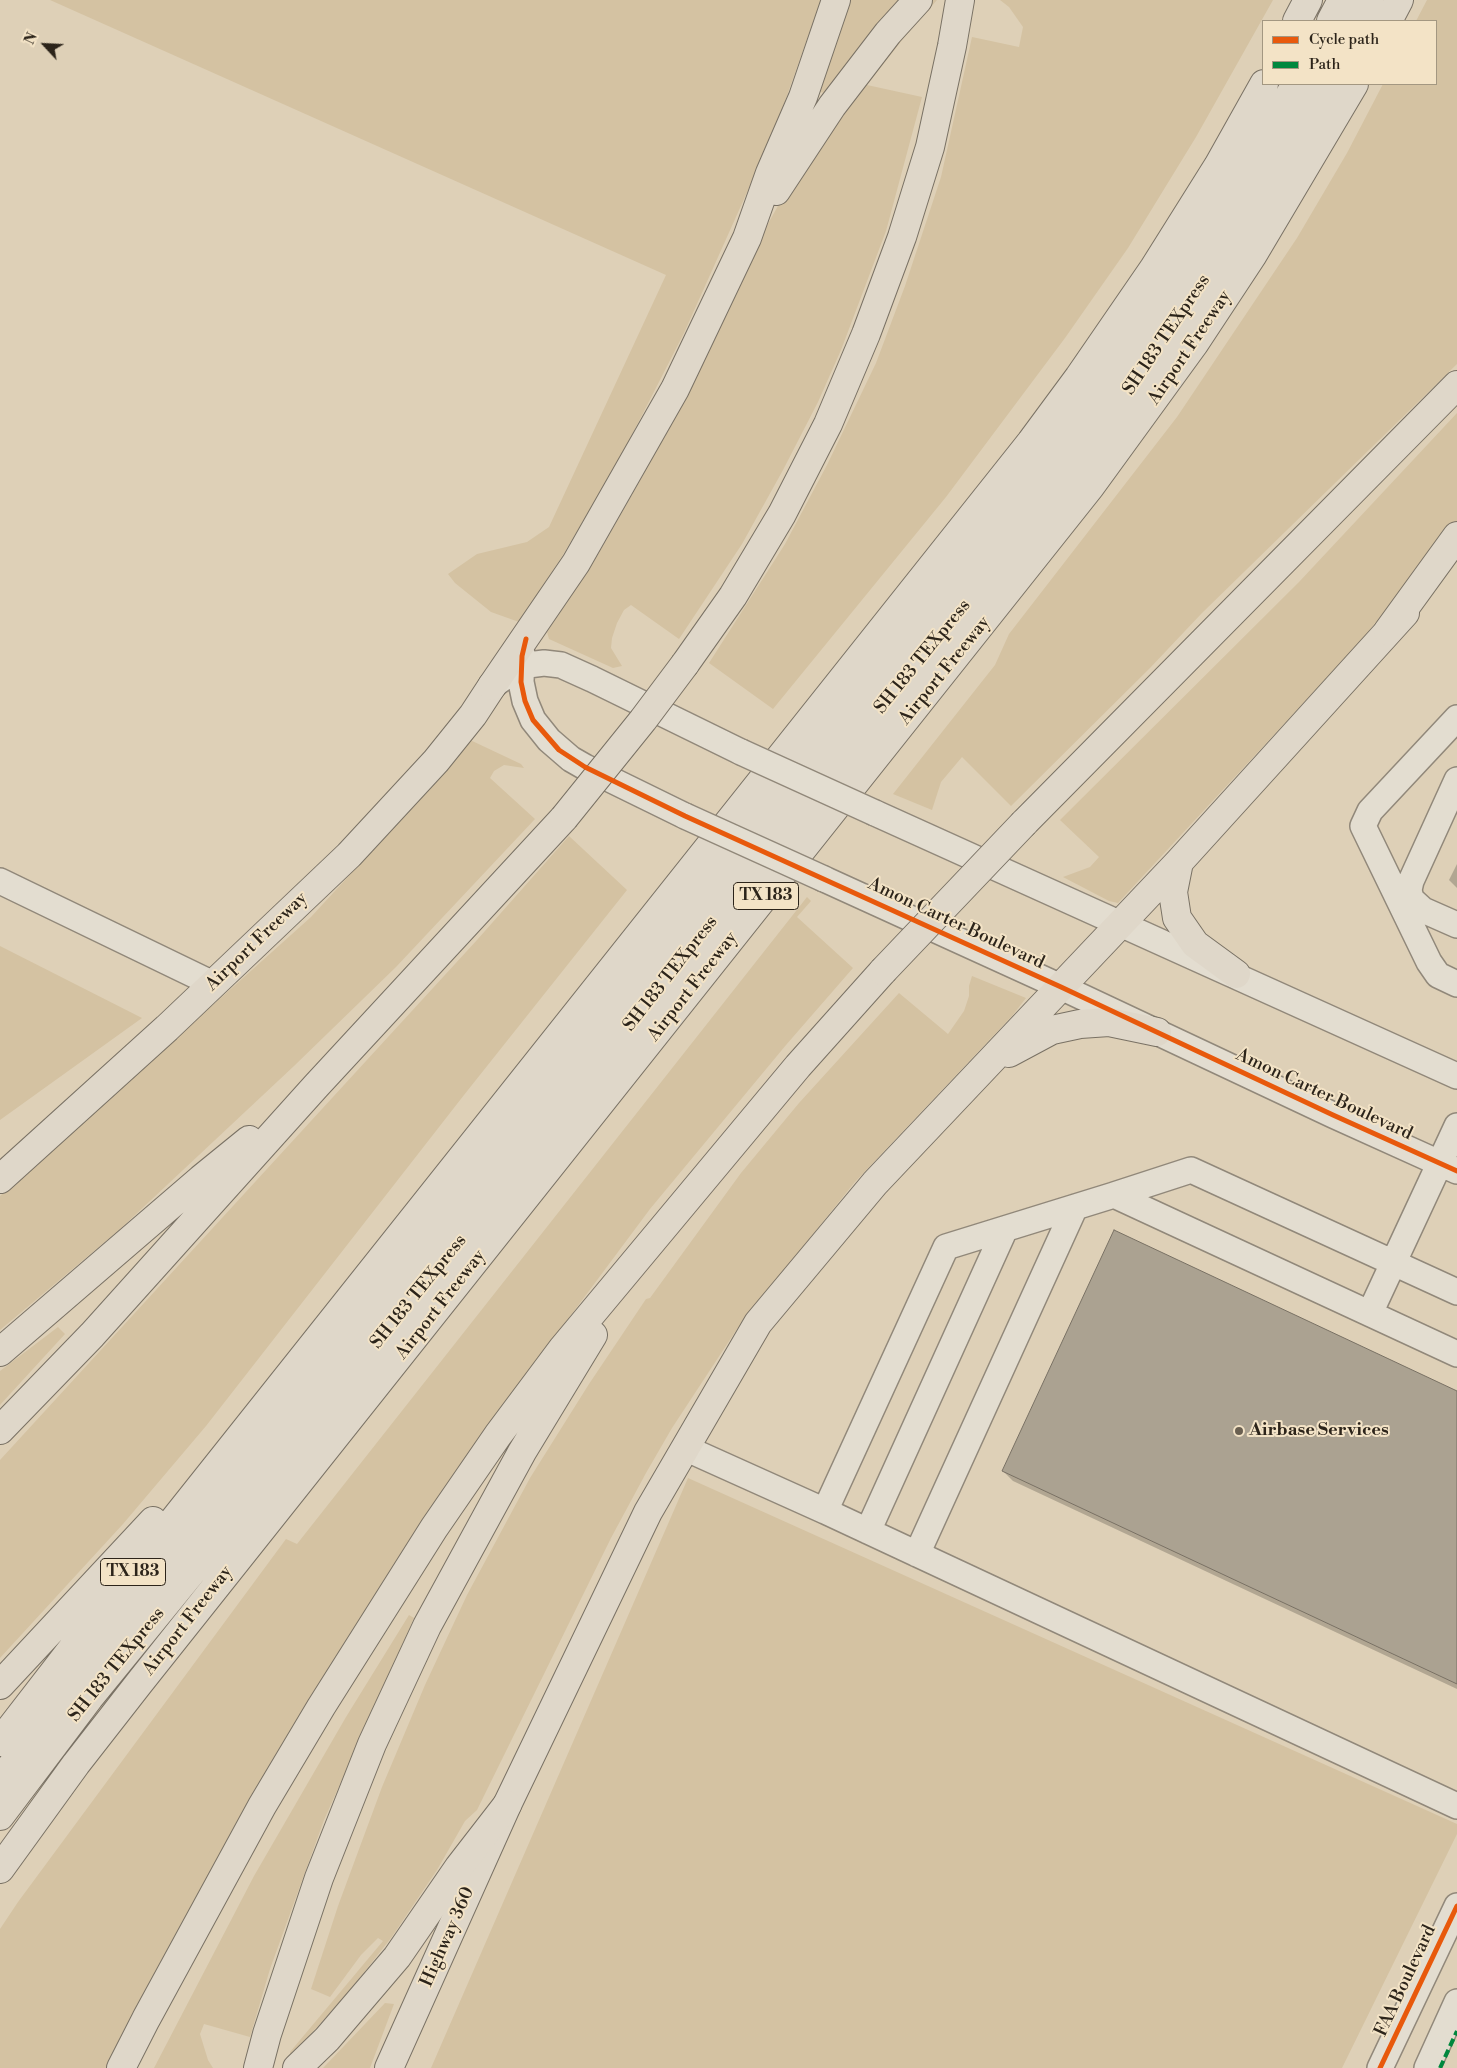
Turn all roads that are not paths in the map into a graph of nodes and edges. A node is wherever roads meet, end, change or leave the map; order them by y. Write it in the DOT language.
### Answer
graph roads {
  1 [pos="836,0"];
  2 [pos="918,0"];
  3 [pos="960,0"];
  4 [pos="1308,0"];
  5 [pos="1342,0"];
  6 [pos="1369,0"];
  7 [pos="1399,0"];
  8 [pos="1298,20"];
  9 [pos="1332,20"];
  10 [pos="1359,20"];
  11 [pos="1389,20"];
  12 [pos="1263,85"];
  13 [pos="1295,85"];
  14 [pos="1323,85"];
  15 [pos="1353,85"];
  16 [pos="747,238"];
  17 [pos="1457,385"];
  18 [pos="1457,536"];
  19 [pos="1457,557"];
  20 [pos="1388,632"];
  21 [pos="526,639"];
  22 [pos="521,668"];
  23 [pos="492,686"];
  24 [pos="1457,718"];
  25 [pos="1457,780"];
  26 [pos="1179,862"];
  27 [pos="0,881"];
  28 [pos="1121,924"];
  29 [pos="1457,925"];
  30 [pos="1236,974"];
  31 [pos="213,984"];
  32 [pos="1457,984"];
  33 [pos="1061,987"];
  34 [pos="1157,1032"];
  35 [pos="984,1068"];
  36 [pos="1457,1076"];
  37 [pos="316,1086"];
  38 [pos="1457,1126"];
  39 [pos="719,1160"];
  40 [pos="1449,1167"];
  41 [pos="0,1179"];
  42 [pos="1114,1195"];
  43 [pos="1075,1207"];
  44 [pos="1005,1229"];
  45 [pos="1394,1263"];
  46 [pos="1457,1292"];
  47 [pos="1370,1314"];
  48 [pos="0,1352"];
  49 [pos="1457,1354"];
  50 [pos="267,1403"];
  51 [pos="0,1430"];
  52 [pos="685,1448"];
  53 [pos="825,1511"];
  54 [pos="868,1531"];
  55 [pos="917,1554"];
  56 [pos="0,1685"];
  57 [pos="0,1742"];
  58 [pos="0,1781"];
  59 [pos="507,1806"];
  60 [pos="1457,1806"];
  61 [pos="0,1816"];
  62 [pos="0,1869"];
  63 [pos="1457,1906"];
  64 [pos="1457,2002"];
  65 [pos="121,2068"];
  66 [pos="258,2068"];
  67 [pos="297,2068"];
  68 [pos="389,2068"];
  69 [pos="1380,2068"];
  70 [pos="1427,2068"];
  1 -- 16 [label="main road"];
  2 -- 16 [label="main road"];
  3 -- 37 [label="main road, bridge"];
  4 -- 8 [label="main road"];
  5 -- 9 [label="main road"];
  6 -- 10 [label="main road"];
  7 -- 11 [label="main road"];
  12 -- 50 [label="main road, TX 183"];
  13 -- 58 [label="main road, SH 183 TEXpress"];
  14 -- 61 [label="main road, SH 183 TEXpress"];
  15 -- 62 [label="main road, Airport Freeway / TX 183"];
  16 -- 21 [label="main road, Airport Freeway"];
  17 -- 39 [label="main road, bridge"];
  18 -- 20 [label="main road"];
  19 -- 20 [label="main road"];
  20 -- 26 [label="main road"];
  21 -- 22 [label="street, Amon Carter Boulevard"];
  21 -- 23 [label="main road, Airport Freeway"];
  22 -- 23 [label="street"];
  22 -- 28 [label="street, bridge"];
  22 -- 33 [label="street, Amon Carter Boulevard, bridge"];
  23 -- 31 [label="main road, Airport Freeway"];
  24 -- 32 [label="street"];
  25 -- 29 [label="street"];
  26 -- 28 [label="main road"];
  26 -- 30 [label="main road"];
  27 -- 31 [label="street"];
  28 -- 30 [label="street"];
  28 -- 33 [label="main road"];
  30 -- 36 [label="street"];
  31 -- 41 [label="main road, Airport Freeway"];
  33 -- 34 [label="street, Amon Carter Boulevard"];
  33 -- 35 [label="main road"];
  34 -- 35 [label="main road"];
  34 -- 40 [label="street, Amon Carter Boulevard"];
  35 -- 52 [label="main road"];
  37 -- 48 [label="main road"];
  37 -- 51 [label="main road"];
  38 -- 40 [label="street"];
  39 -- 65 [label="main road"];
  39 -- 66 [label="main road"];
  40 -- 45 [label="street"];
  42 -- 43 [label="street"];
  42 -- 45 [label="street"];
  42 -- 47 [label="street"];
  43 -- 44 [label="street"];
  43 -- 55 [label="street"];
  44 -- 53 [label="street"];
  44 -- 54 [label="street"];
  45 -- 46 [label="street"];
  45 -- 47 [label="street"];
  47 -- 49 [label="street"];
  50 -- 56 [label="main road"];
  50 -- 57 [label="main road, TX 183"];
  52 -- 53 [label="street"];
  52 -- 59 [label="main road"];
  53 -- 54 [label="street"];
  54 -- 55 [label="street"];
  55 -- 60 [label="street"];
  59 -- 67 [label="main road"];
  59 -- 68 [label="main road, Highway 360"];
  63 -- 69 [label="street, FAA Boulevard"];
  64 -- 70 [label="street"];
}
